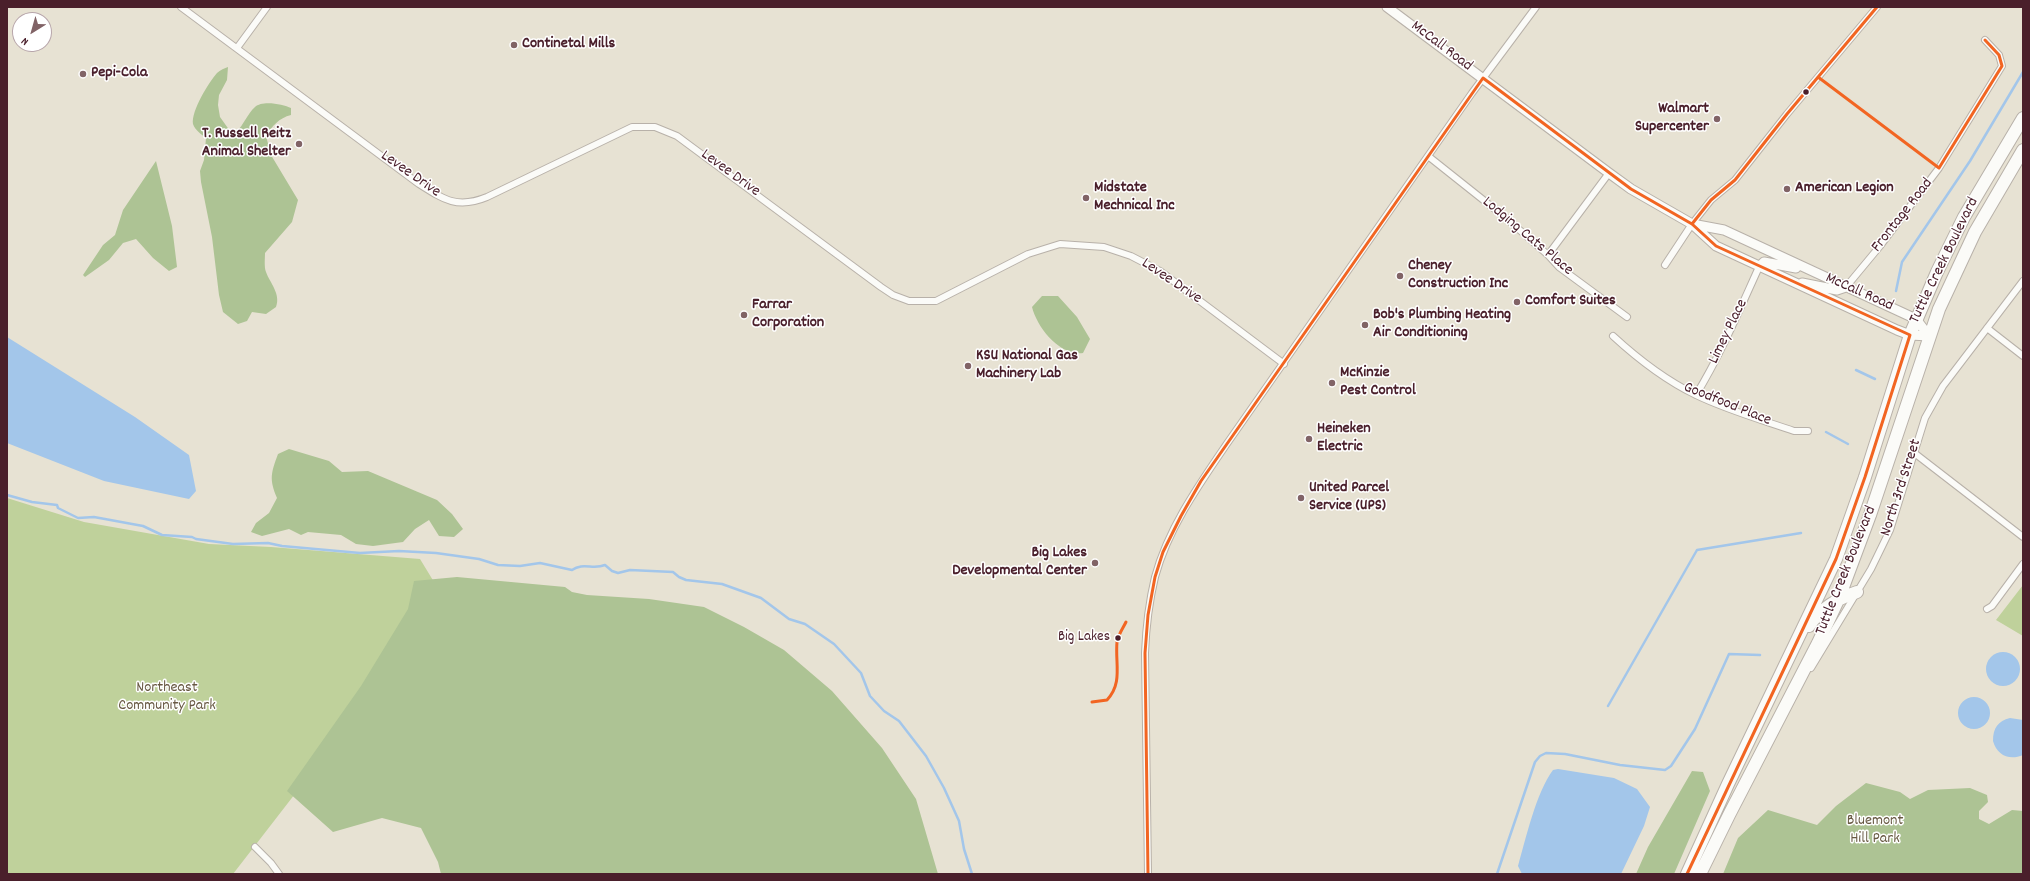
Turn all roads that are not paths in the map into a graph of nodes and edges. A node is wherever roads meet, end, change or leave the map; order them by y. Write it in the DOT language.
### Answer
graph roads {
  1 [pos="181,7"];
  2 [pos="267,7"];
  3 [pos="1387,7"];
  4 [pos="1536,7"];
  5 [pos="1877,7"];
  6 [pos="1985,40"];
  7 [pos="237,48"];
  8 [pos="1483,78"];
  9 [pos="2023,118"];
  10 [pos="2023,150"];
  11 [pos="1428,156"];
  12 [pos="1609,173"];
  13 [pos="1692,224"];
  14 [pos="1548,255"];
  15 [pos="1665,265"];
  16 [pos="1759,267"];
  17 [pos="1807,270"];
  18 [pos="2023,281"];
  19 [pos="1792,282"];
  20 [pos="1846,287"];
  21 [pos="1627,317"];
  22 [pos="1916,319"];
  23 [pos="1988,328"];
  24 [pos="1910,335"];
  25 [pos="1613,336"];
  26 [pos="1929,336"];
  27 [pos="2023,356"];
  28 [pos="1284,364"];
  29 [pos="1696,395"];
  30 [pos="1808,431"];
  31 [pos="1913,452"];
  32 [pos="2023,536"];
  33 [pos="2023,564"];
  34 [pos="1858,592"];
  35 [pos="1839,598"];
  36 [pos="1987,609"];
  37 [pos="1792,650"];
  38 [pos="1788,701"];
  39 [pos="255,847"];
  40 [pos="279,874"];
  41 [pos="1148,874"];
  42 [pos="1687,874"];
  43 [pos="1700,874"];
  1 -- 7 [label="street, Levee Drive"];
  2 -- 7 [label="street"];
  3 -- 8 [label="main road, McCall Road"];
  4 -- 8 [label="street"];
  5 -- 13 [label="street"];
  6 -- 20 [label="street, Frontage Road"];
  7 -- 28 [label="street, Levee Drive"];
  8 -- 11 [label="street"];
  8 -- 12 [label="main road, McCall Road"];
  9 -- 22 [label="highway, Tuttle Creek Boulevard"];
  10 -- 26 [label="highway, Tuttle Creek Boulevard"];
  11 -- 14 [label="street, Lodging Cats Place"];
  11 -- 28 [label="street"];
  12 -- 13 [label="main road, McCall Road"];
  12 -- 14 [label="street"];
  13 -- 15 [label="street"];
  13 -- 16 [label="main road, McCall Road"];
  13 -- 17 [label="main road, McCall Road"];
  14 -- 21 [label="street, Lodging Cats Place"];
  16 -- 17 [label="main road"];
  16 -- 19 [label="main road, McCall Road"];
  16 -- 29 [label="street, Limey Place"];
  17 -- 20 [label="main road, McCall Road"];
  18 -- 23 [label="street, North 3rd Street"];
  19 -- 20 [label="main road"];
  19 -- 24 [label="main road, McCall Road"];
  20 -- 22 [label="main road, McCall Road"];
  22 -- 24 [label="highway, Tuttle Creek Boulevard"];
  22 -- 26 [label="main road, McCall Road"];
  23 -- 27 [label="street"];
  23 -- 31 [label="street, North 3rd Street"];
  24 -- 26 [label="main road, McCall Road"];
  24 -- 37 [label="highway, Tuttle Creek Boulevard"];
  25 -- 29 [label="street, Goodfood Place"];
  26 -- 35 [label="highway, Tuttle Creek Boulevard"];
  28 -- 41 [label="street"];
  29 -- 30 [label="street, Goodfood Place"];
  31 -- 32 [label="street"];
  31 -- 34 [label="street, North 3rd Street"];
  33 -- 36 [label="street"];
  34 -- 35 [label="highway"];
  34 -- 38 [label="street, North 3rd Street"];
  35 -- 37 [label="highway"];
  35 -- 38 [label="highway, Tuttle Creek Boulevard"];
  37 -- 42 [label="highway, Tuttle Creek Boulevard"];
  38 -- 43 [label="highway, Tuttle Creek Boulevard"];
  39 -- 40 [label="street"];
}
